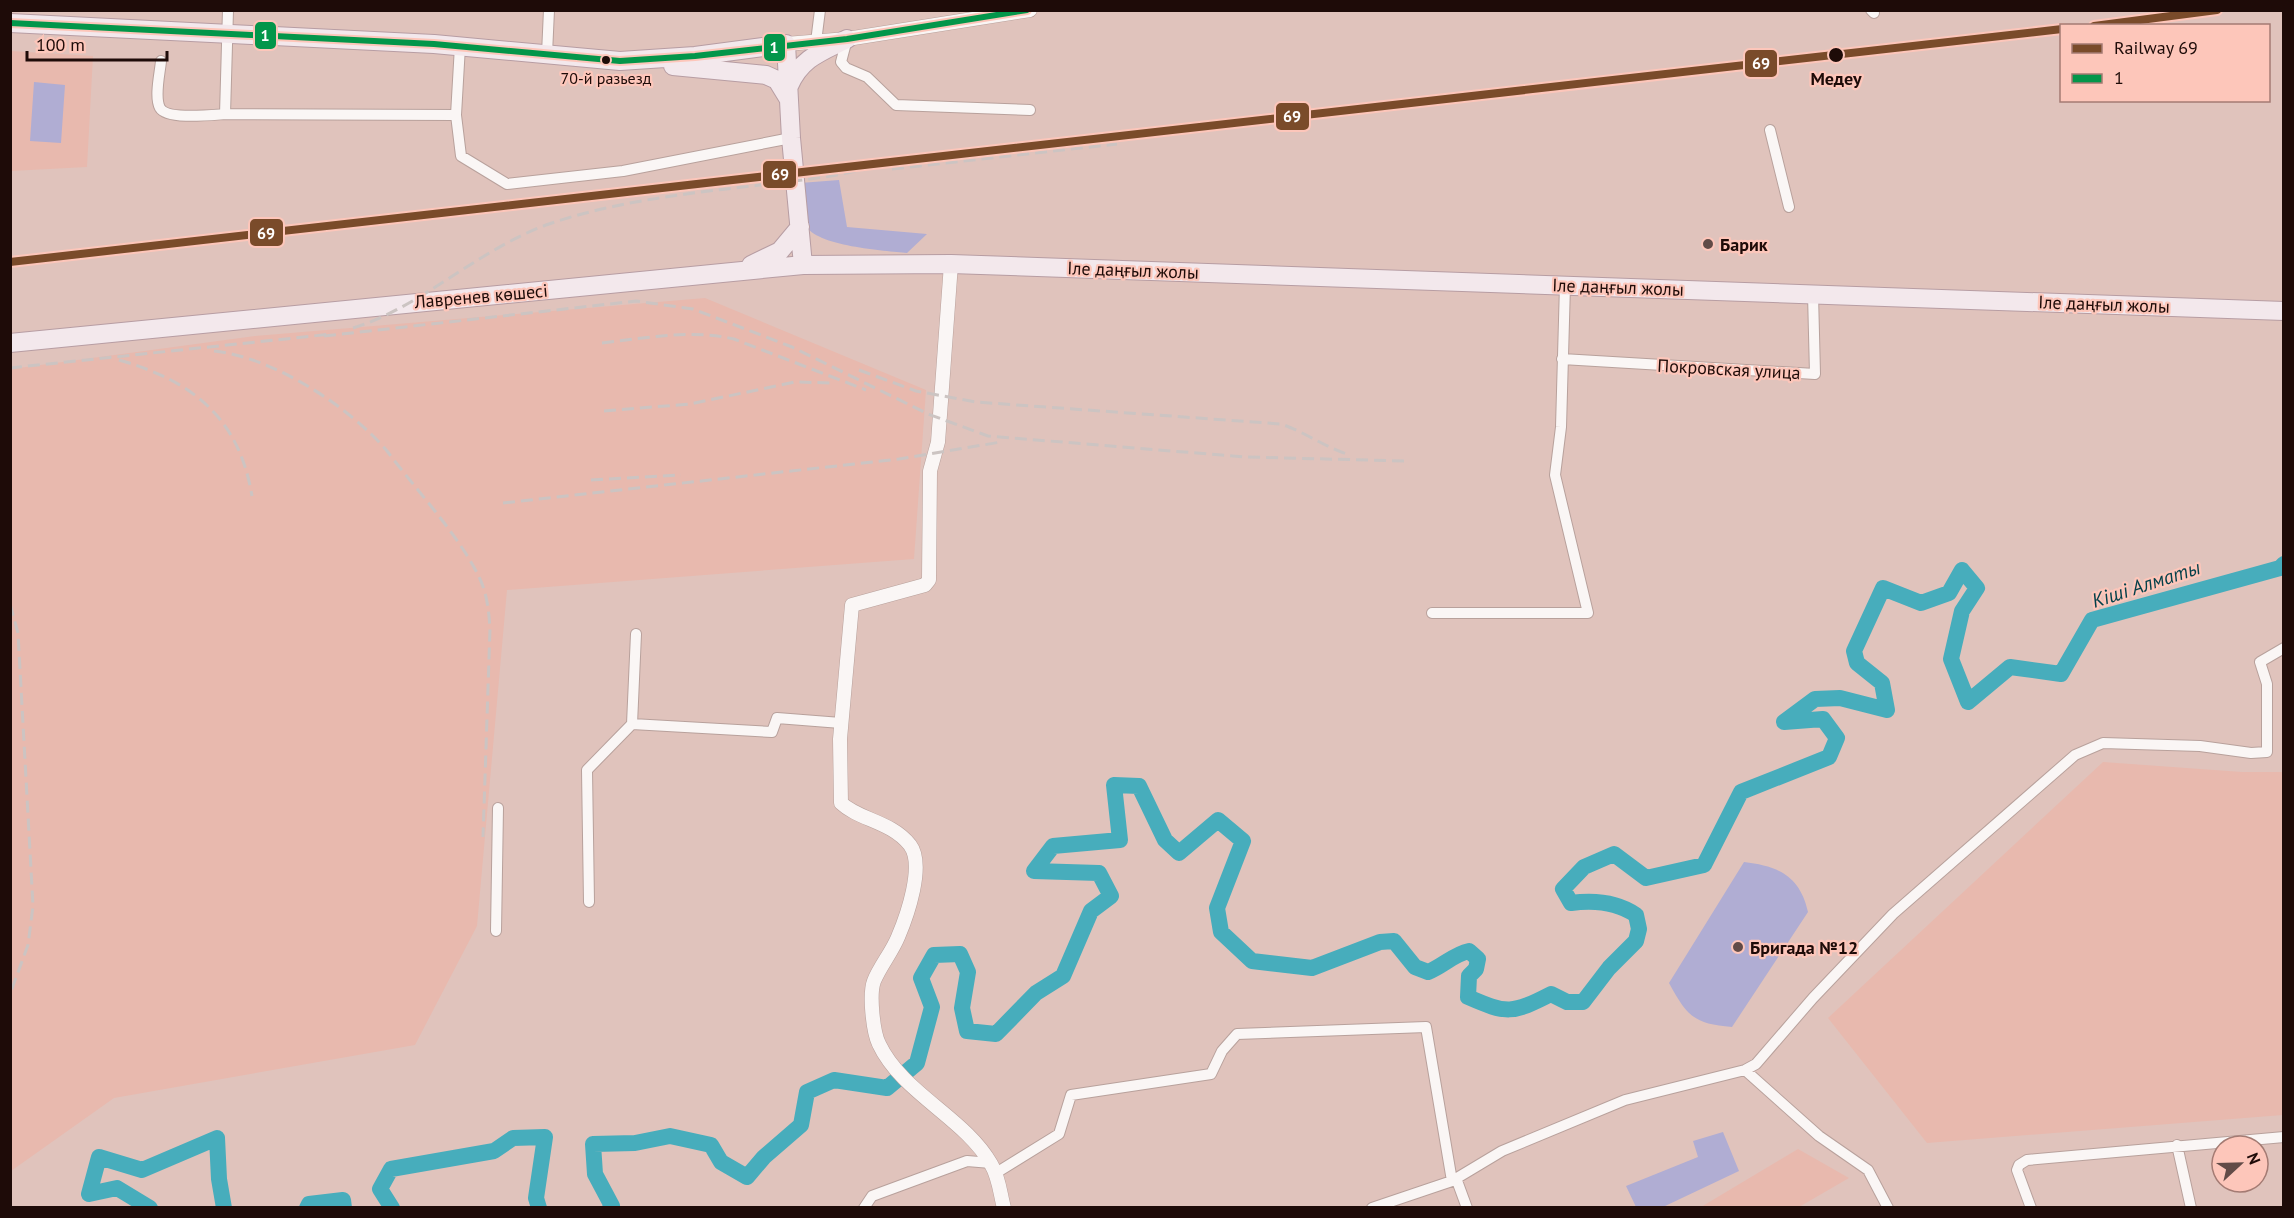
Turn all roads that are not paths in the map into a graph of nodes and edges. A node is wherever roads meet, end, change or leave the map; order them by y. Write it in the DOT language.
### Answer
graph roads {
  1 [pos="228,10"];
  2 [pos="549,10"];
  3 [pos="820,10"];
  4 [pos="1030,10"];
  5 [pos="10,23"];
  6 [pos="225,33"];
  7 [pos="847,39"];
  8 [pos="816,42"];
  9 [pos="786,44"];
  10 [pos="460,46"];
  11 [pos="547,54"];
  12 [pos="161,61"];
  13 [pos="620,61"];
  14 [pos="788,93"];
  15 [pos="1030,110"];
  16 [pos="225,114"];
  17 [pos="456,115"];
  18 [pos="1770,130"];
  19 [pos="791,138"];
  20 [pos="1789,207"];
  21 [pos="800,227"];
  22 [pos="952,264"];
  23 [pos="803,265"];
  24 [pos="730,273"];
  25 [pos="1565,285"];
  26 [pos="1813,294"];
  27 [pos="2283,311"];
  28 [pos="10,343"];
  29 [pos="1562,359"];
  30 [pos="1432,613"];
  31 [pos="636,634"];
  32 [pos="2283,648"];
  33 [pos="841,723"];
  34 [pos="632,724"];
  35 [pos="498,808"];
  36 [pos="589,902"];
  37 [pos="496,931"];
  38 [pos="1745,1070"];
  39 [pos="2283,1137"];
  40 [pos="2177,1145"];
  41 [pos="993,1168"];
  42 [pos="1454,1180"];
  43 [pos="864,1208"];
  44 [pos="1004,1208"];
  45 [pos="1372,1208"];
  46 [pos="1467,1208"];
  47 [pos="1888,1208"];
  48 [pos="2031,1208"];
  49 [pos="2191,1208"];
  1 -- 6 [label="street"];
  2 -- 11 [label="street"];
  3 -- 8 [label="street"];
  4 -- 7 [label="street"];
  5 -- 6 [label="main road"];
  6 -- 10 [label="main road"];
  6 -- 16 [label="street"];
  7 -- 8 [label="street"];
  7 -- 14 [label="main road"];
  7 -- 15 [label="street"];
  8 -- 9 [label="street"];
  9 -- 13 [label="main road"];
  9 -- 14 [label="main road"];
  10 -- 11 [label="main road"];
  10 -- 17 [label="street"];
  11 -- 13 [label="main road"];
  12 -- 16 [label="street"];
  13 -- 14 [label="main road"];
  14 -- 19 [label="main road"];
  16 -- 17 [label="street"];
  17 -- 19 [label="street"];
  18 -- 20 [label="street"];
  19 -- 21 [label="main road"];
  21 -- 23 [label="main road"];
  21 -- 24 [label="main road"];
  22 -- 23 [label="main road, Лавренев көшесі"];
  22 -- 25 [label="main road, Іле даңғыл жолы"];
  22 -- 33 [label="street"];
  23 -- 24 [label="main road, Лавренев көшесі"];
  24 -- 28 [label="main road, Лавренев көшесі"];
  25 -- 26 [label="main road, Іле даңғыл жолы"];
  25 -- 29 [label="street"];
  26 -- 27 [label="main road, Іле даңғыл жолы"];
  26 -- 29 [label="street, Покровская улица"];
  29 -- 30 [label="street"];
  31 -- 34 [label="street"];
  32 -- 38 [label="street"];
  33 -- 34 [label="street"];
  33 -- 41 [label="street"];
  34 -- 36 [label="street"];
  35 -- 37 [label="street"];
  38 -- 42 [label="street"];
  38 -- 47 [label="street"];
  39 -- 40 [label="street"];
  40 -- 48 [label="street"];
  40 -- 49 [label="street"];
  41 -- 42 [label="street"];
  41 -- 43 [label="street"];
  41 -- 44 [label="street"];
  42 -- 45 [label="street"];
  42 -- 46 [label="street"];
}
